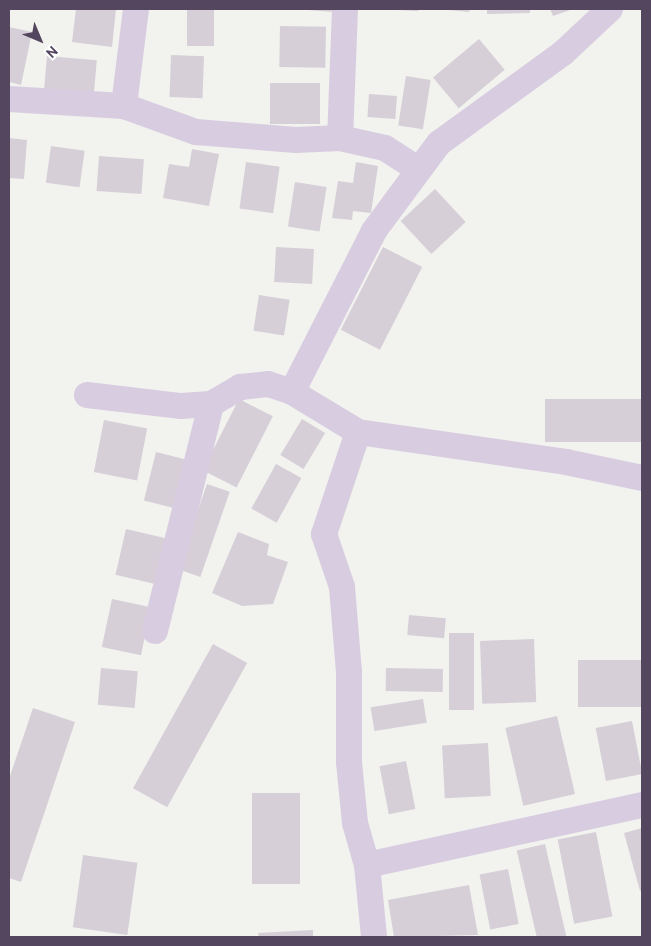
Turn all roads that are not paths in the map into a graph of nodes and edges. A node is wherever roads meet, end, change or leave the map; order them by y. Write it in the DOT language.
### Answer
graph roads {
  1 [pos="136,9"];
  2 [pos="345,9"];
  3 [pos="610,9"];
  4 [pos="9,99"];
  5 [pos="124,106"];
  6 [pos="340,138"];
  7 [pos="419,170"];
  8 [pos="292,392"];
  9 [pos="87,395"];
  10 [pos="211,404"];
  11 [pos="358,432"];
  12 [pos="642,478"];
  13 [pos="155,631"];
  14 [pos="642,805"];
  15 [pos="367,865"];
  16 [pos="374,937"];
  1 -- 5 [label="street"];
  2 -- 6 [label="street"];
  3 -- 7 [label="street"];
  4 -- 5 [label="street"];
  5 -- 6 [label="street"];
  6 -- 7 [label="street"];
  7 -- 8 [label="street"];
  8 -- 10 [label="street"];
  8 -- 11 [label="street"];
  9 -- 10 [label="street"];
  10 -- 13 [label="street"];
  11 -- 12 [label="street"];
  11 -- 15 [label="street"];
  14 -- 15 [label="street"];
  15 -- 16 [label="street"];
}
